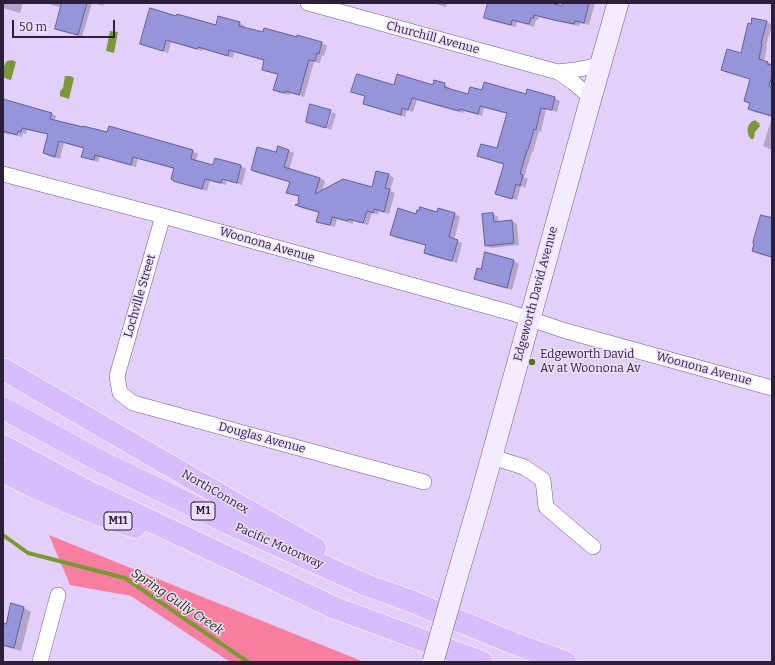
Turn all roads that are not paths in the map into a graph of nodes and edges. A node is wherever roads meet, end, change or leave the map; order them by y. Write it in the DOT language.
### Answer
graph roads {
  1 [pos="308,3"];
  2 [pos="618,3"];
  3 [pos="600,65"];
  4 [pos="558,72"];
  5 [pos="591,98"];
  6 [pos="3,174"];
  7 [pos="163,216"];
  8 [pos="529,318"];
  9 [pos="3,369"];
  10 [pos="117,376"];
  11 [pos="772,388"];
  12 [pos="3,408"];
  13 [pos="3,446"];
  14 [pos="492,457"];
  15 [pos="3,471"];
  16 [pos="424,482"];
  17 [pos="593,547"];
  18 [pos="236,562"];
  19 [pos="58,595"];
  20 [pos="408,600"];
  21 [pos="40,662"];
  22 [pos="433,662"];
  23 [pos="482,662"];
  24 [pos="565,662"];
  1 -- 4 [label="street, Churchill Avenue"];
  2 -- 3 [label="main road, Edgeworth David Avenue"];
  3 -- 4 [label="street, Churchill Avenue"];
  3 -- 5 [label="main road, Edgeworth David Avenue"];
  4 -- 5 [label="street, Churchill Avenue"];
  5 -- 8 [label="main road, Edgeworth David Avenue"];
  6 -- 7 [label="street, Woonona Avenue"];
  7 -- 8 [label="street, Woonona Avenue"];
  7 -- 10 [label="street, Lochville Street"];
  8 -- 11 [label="street, Woonona Avenue"];
  8 -- 14 [label="main road, Edgeworth David Avenue"];
  9 -- 20 [label="highway, NorthConnex"];
  10 -- 16 [label="street, Douglas Avenue"];
  12 -- 20 [label="highway, Pacific Motorway / M1"];
  13 -- 18 [label="highway"];
  14 -- 17 [label="street"];
  14 -- 22 [label="main road, Edgeworth David Avenue, bridge"];
  15 -- 18 [label="highway, M11"];
  18 -- 23 [label="highway"];
  19 -- 21 [label="street"];
  20 -- 24 [label="highway, Pacific Motorway / M1"];
}
